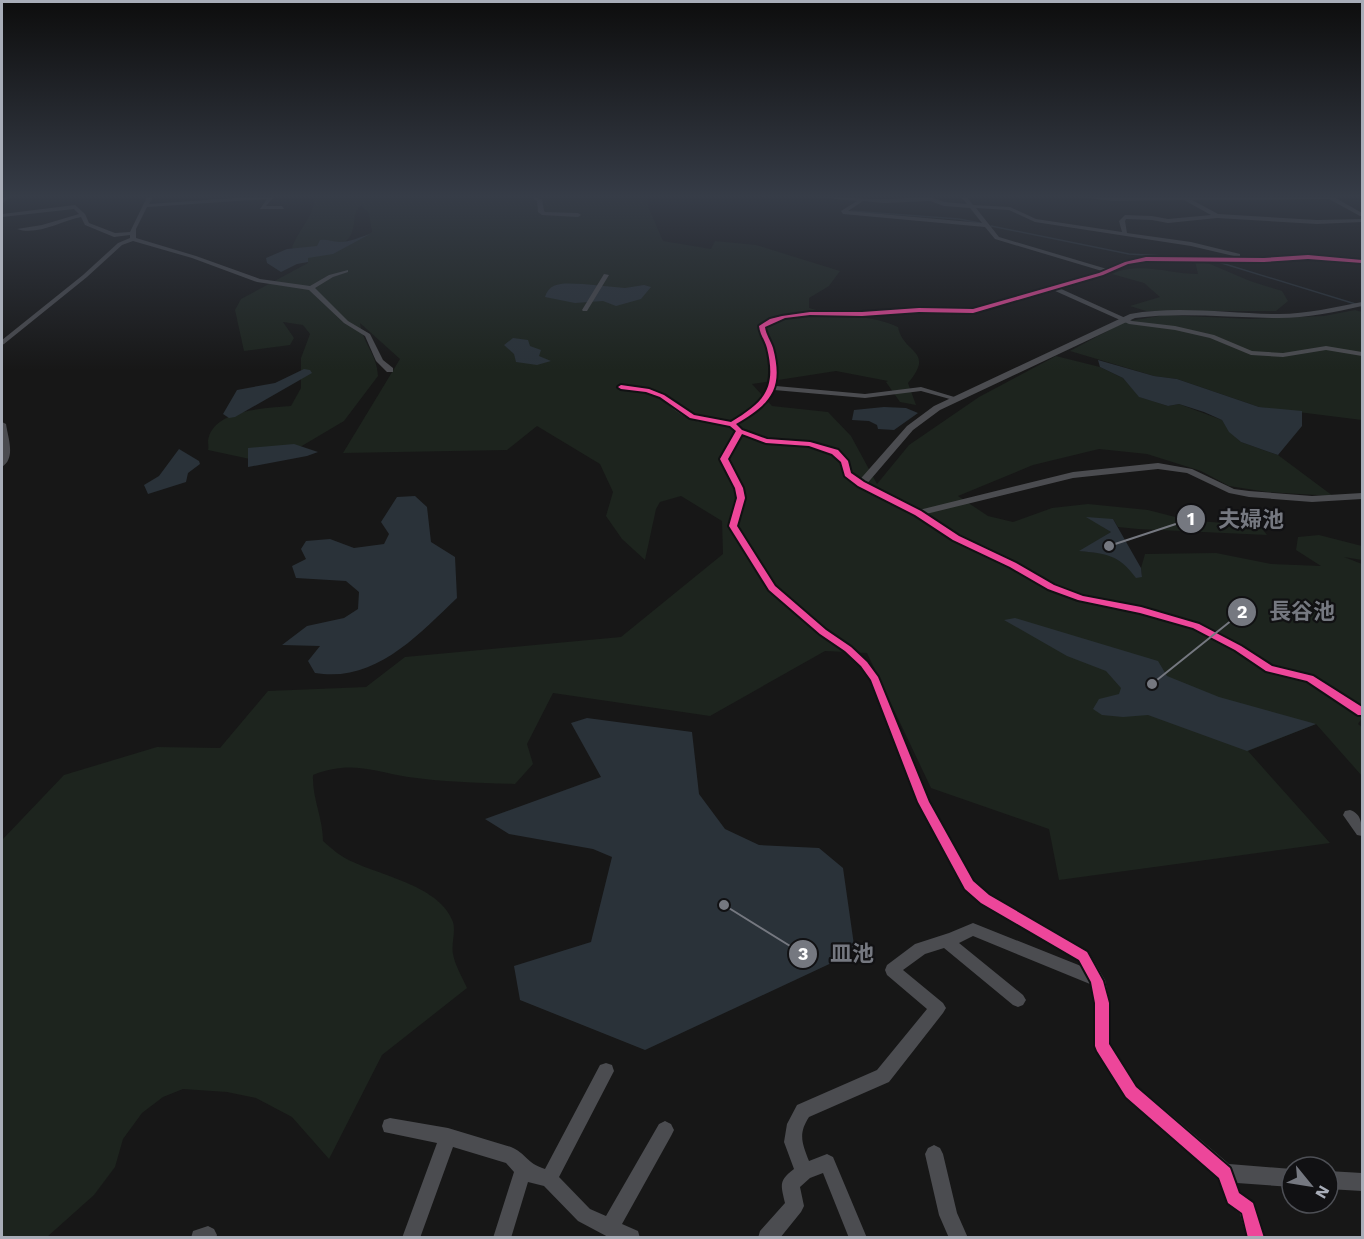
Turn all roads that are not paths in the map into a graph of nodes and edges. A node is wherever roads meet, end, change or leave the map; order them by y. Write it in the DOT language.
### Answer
graph roads {
  1 [pos="108,255"];
  2 [pos="188,255"];
  3 [pos="1055,255"];
  4 [pos="1237,255"];
  5 [pos="1259,260"];
  6 [pos="1362,262"];
  7 [pos="346,271"];
  8 [pos="1107,271"];
  9 [pos="606,275"];
  10 [pos="311,288"];
  11 [pos="1054,288"];
  12 [pos="1362,304"];
  13 [pos="585,310"];
  14 [pos="1122,319"];
  15 [pos="2,343"];
  16 [pos="1362,354"];
  17 [pos="390,370"];
  18 [pos="621,387"];
  19 [pos="774,388"];
  20 [pos="957,399"];
  21 [pos="2,424"];
  22 [pos="736,428"];
  23 [pos="2,464"];
  24 [pos="861,484"];
  25 [pos="1362,496"];
  26 [pos="918,513"];
  27 [pos="1362,712"];
  28 [pos="1350,815"];
  29 [pos="1362,831"];
  30 [pos="946,941"];
  31 [pos="1097,981"];
  32 [pos="1018,1000"];
  33 [pos="606,1071"];
  34 [pos="390,1126"];
  35 [pos="665,1130"];
  36 [pos="448,1137"];
  37 [pos="934,1154"];
  38 [pos="524,1168"];
  39 [pos="804,1172"];
  40 [pos="1225,1173"];
  41 [pos="1280,1177"];
  42 [pos="549,1179"];
  43 [pos="1340,1181"];
  44 [pos="1362,1182"];
  45 [pos="610,1227"];
  46 [pos="501,1236"];
  47 [pos="411,1238"];
  48 [pos="631,1238"];
  49 [pos="766,1238"];
  50 [pos="858,1238"];
  51 [pos="959,1238"];
  52 [pos="1256,1238"];
  1 -- 15 [label="street"];
  2 -- 10 [label="street"];
  3 -- 8 [label="street"];
  4 -- 5 [label="street"];
  5 -- 6 [label="street"];
  5 -- 8 [label="street"];
  7 -- 10 [label="street"];
  8 -- 11 [label="street"];
  9 -- 13 [label="street"];
  10 -- 17 [label="street"];
  11 -- 14 [label="street"];
  11 -- 19 [label="street"];
  12 -- 14 [label="street"];
  14 -- 16 [label="street"];
  14 -- 20 [label="street"];
  18 -- 22 [label="street"];
  19 -- 20 [label="street"];
  19 -- 22 [label="street"];
  20 -- 24 [label="street"];
  21 -- 23 [label="street"];
  22 -- 24 [label="street"];
  22 -- 31 [label="street"];
  24 -- 26 [label="street"];
  25 -- 26 [label="street"];
  26 -- 27 [label="street"];
  28 -- 29 [label="street"];
  30 -- 31 [label="street"];
  30 -- 32 [label="street"];
  30 -- 39 [label="street"];
  31 -- 40 [label="street"];
  33 -- 42 [label="street"];
  34 -- 36 [label="street"];
  35 -- 45 [label="street"];
  36 -- 38 [label="street"];
  36 -- 47 [label="street"];
  37 -- 51 [label="street"];
  38 -- 42 [label="street"];
  38 -- 46 [label="street"];
  39 -- 49 [label="street"];
  39 -- 50 [label="street"];
  40 -- 41 [label="street"];
  40 -- 52 [label="street"];
  42 -- 45 [label="street"];
  43 -- 44 [label="street"];
  45 -- 48 [label="street"];
}
